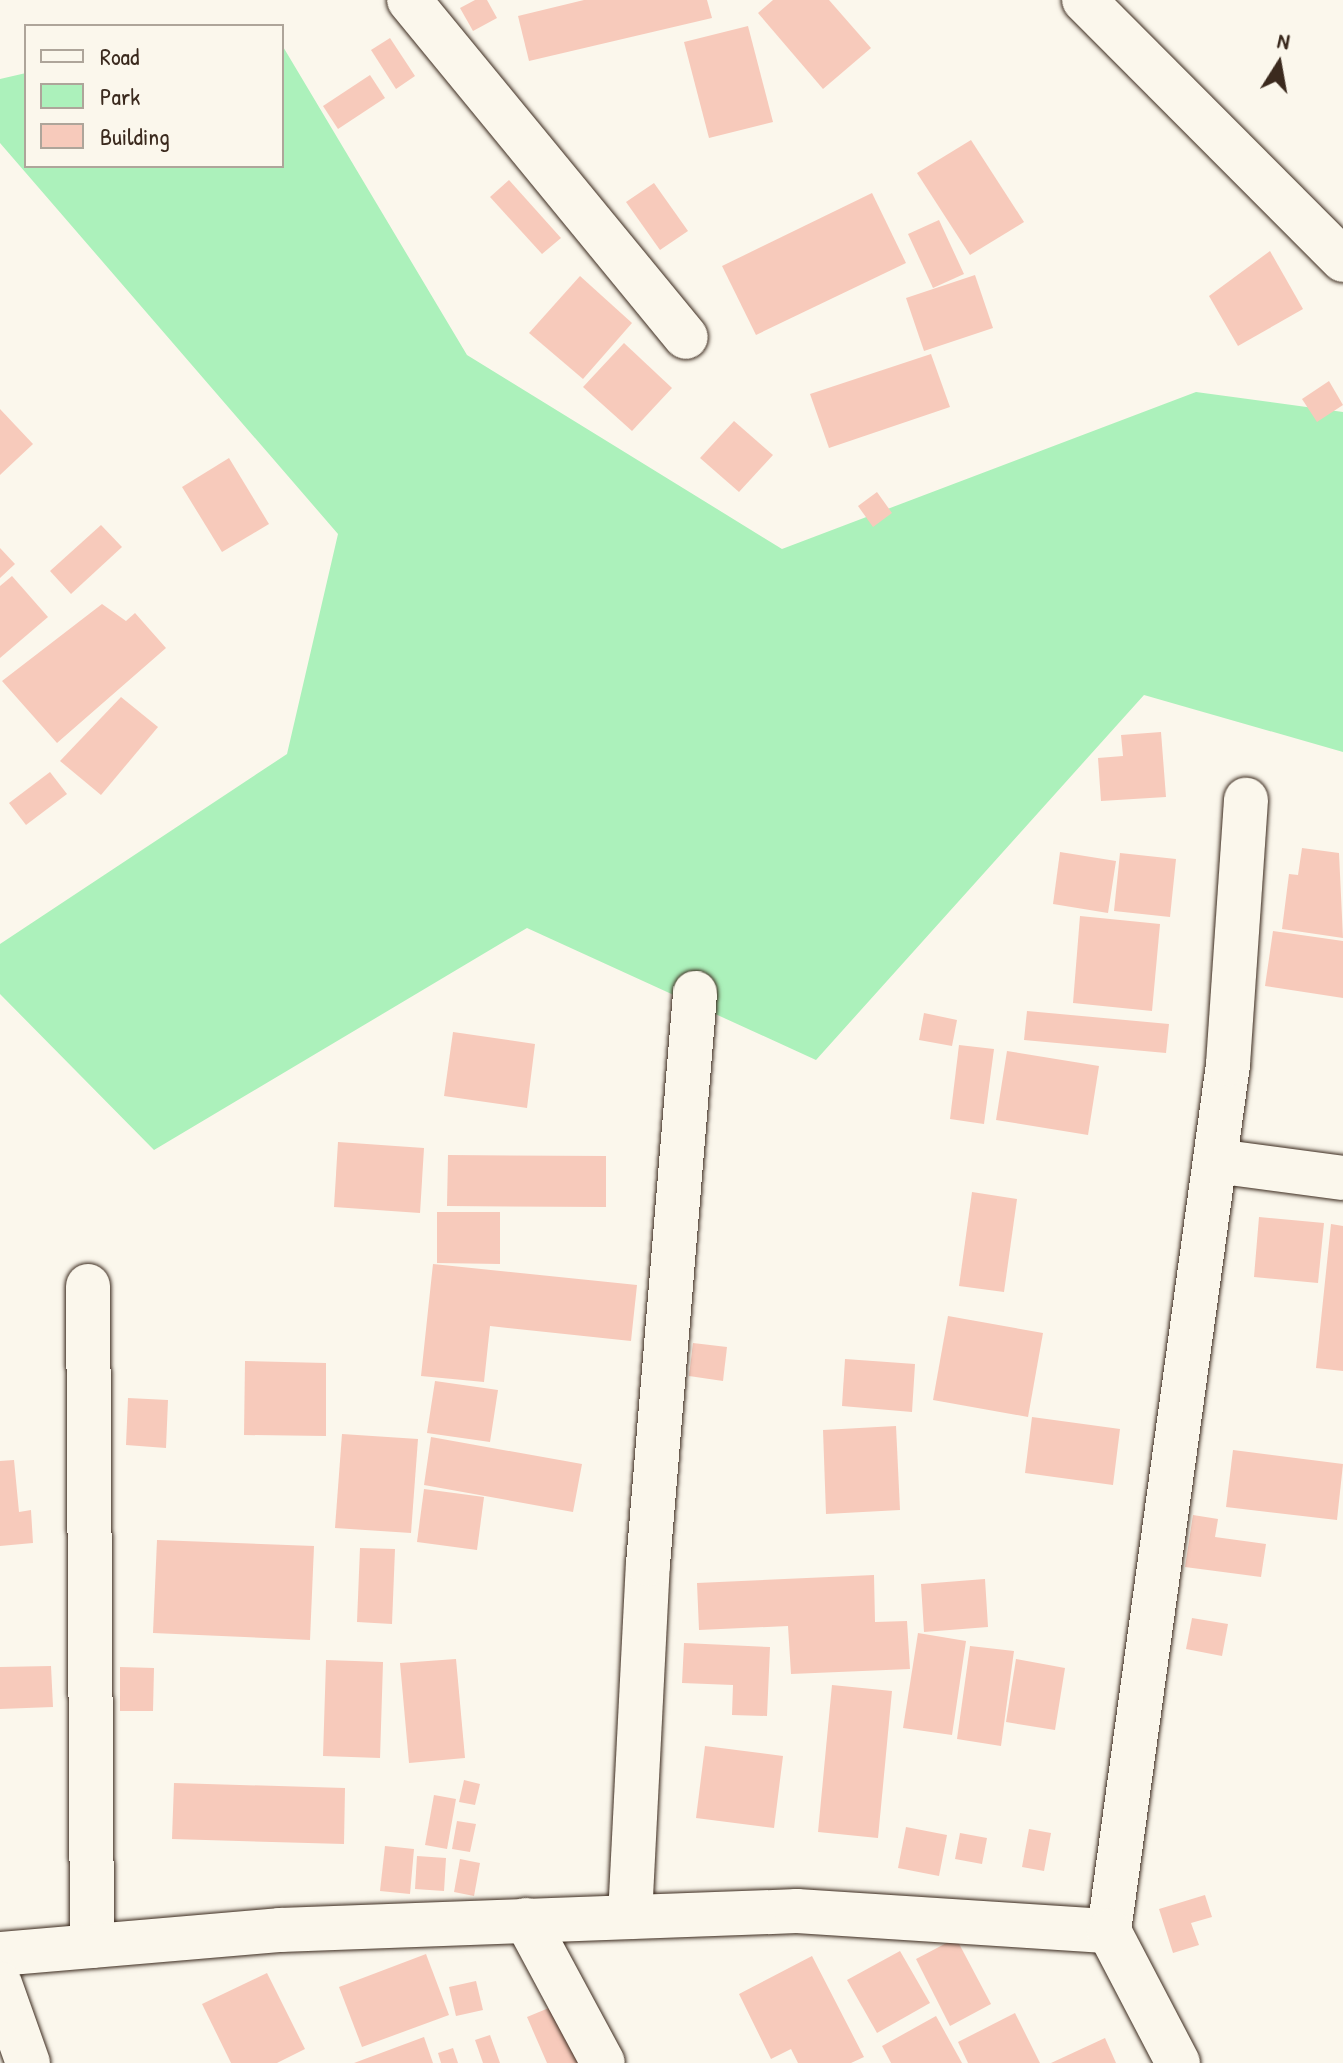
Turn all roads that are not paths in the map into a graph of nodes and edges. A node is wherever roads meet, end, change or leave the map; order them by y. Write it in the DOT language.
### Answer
graph roads {
  1 [pos="409,0"];
  2 [pos="1084,0"];
  3 [pos="1343,260"];
  4 [pos="686,337"];
  5 [pos="1246,800"];
  6 [pos="695,993"];
  7 [pos="1216,1161"];
  8 [pos="1343,1178"];
  9 [pos="88,1286"];
  10 [pos="630,1917"];
  11 [pos="526,1920"];
  12 [pos="1109,1931"];
  13 [pos="92,1946"];
  14 [pos="0,1954"];
  15 [pos="0,1984"];
  16 [pos="28,2063"];
  17 [pos="603,2063"];
  18 [pos="1178,2063"];
  1 -- 4 [label="street"];
  2 -- 3 [label="street"];
  5 -- 7 [label="street"];
  6 -- 10 [label="street"];
  7 -- 8 [label="street"];
  7 -- 12 [label="street"];
  9 -- 13 [label="street"];
  10 -- 11 [label="street"];
  10 -- 12 [label="street"];
  11 -- 13 [label="street"];
  11 -- 17 [label="street"];
  12 -- 18 [label="street"];
  13 -- 14 [label="street"];
  15 -- 16 [label="street"];
}
